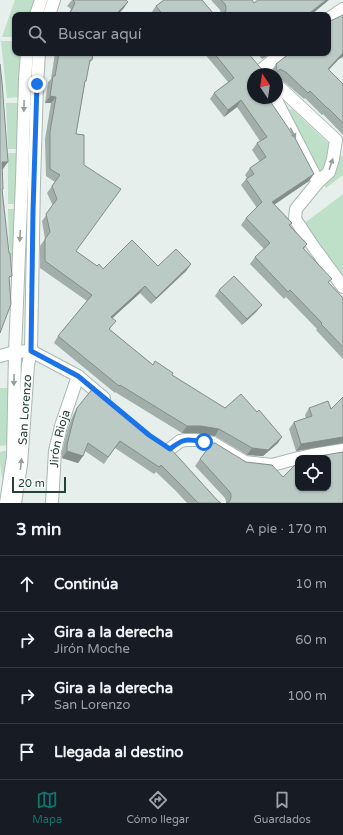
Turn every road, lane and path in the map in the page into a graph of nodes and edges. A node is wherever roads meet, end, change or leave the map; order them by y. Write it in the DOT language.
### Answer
graph roads {
  1 [pos="41,0"];
  2 [pos="54,0"];
  3 [pos="343,9"];
  4 [pos="37,12"];
  5 [pos="50,12"];
  6 [pos="331,17"];
  7 [pos="27,56"];
  8 [pos="39,56"];
  9 [pos="279,56"];
  10 [pos="251,59"];
  11 [pos="259,68"];
  12 [pos="268,68"];
  13 [pos="283,91"];
  14 [pos="278,104"];
  15 [pos="318,182"];
  16 [pos="343,287"];
  17 [pos="31,351"];
  18 [pos="14,352"];
  19 [pos="0,356"];
  20 [pos="78,376"];
  21 [pos="114,406"];
  22 [pos="160,442"];
  23 [pos="170,449"];
  24 [pos="343,450"];
  25 [pos="312,455"];
  26 [pos="295,459"];
  27 [pos="180,460"];
  28 [pos="6,503"];
  29 [pos="15,503"];
  30 [pos="52,503"];
  1 -- 4 [label="street"];
  2 -- 5 [label="street"];
  3 -- 6 [label="street"];
  7 -- 18 [label="street, San Lorenzo, one-way"];
  8 -- 17 [label="street, San Lorenzo"];
  9 -- 12 [label="street"];
  10 -- 11 [label="street"];
  15 -- 13 [label="street, one-way"];
  14 -- 15 [label="street, one-way"];
  15 -- 16 [label="street"];
  17 -- 18 [label="street"];
  17 -- 20 [label="street"];
  29 -- 17 [label="street, San Lorenzo, one-way"];
  18 -- 19 [label="street"];
  18 -- 28 [label="street, San Lorenzo, one-way"];
  20 -- 21 [label="street"];
  20 -- 30 [label="street, Jirón Rioja"];
  22 -- 23 [label="street"];
  23 -- 26 [label="street"];
  23 -- 27 [label="street"];
  24 -- 25 [label="street"];
}
